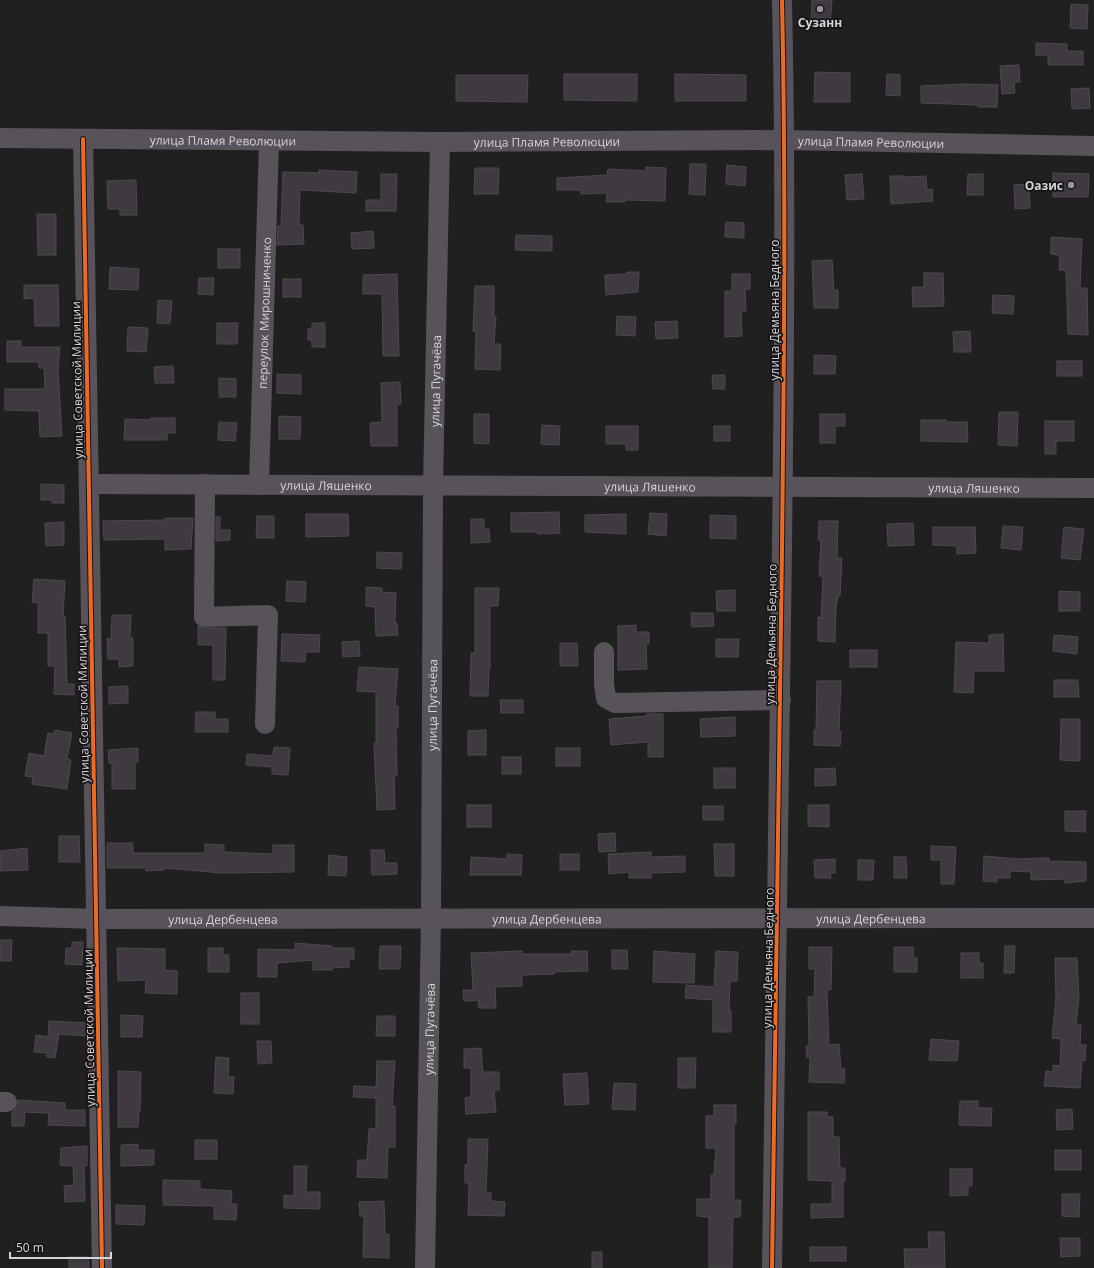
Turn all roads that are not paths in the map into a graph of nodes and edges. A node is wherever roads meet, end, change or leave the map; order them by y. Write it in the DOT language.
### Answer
graph roads {
  1 [pos="782,0"];
  2 [pos="0,138"];
  3 [pos="83,139"];
  4 [pos="785,140"];
  5 [pos="269,141"];
  6 [pos="440,142"];
  7 [pos="1094,146"];
  8 [pos="89,484"];
  9 [pos="205,484"];
  10 [pos="259,484"];
  11 [pos="433,486"];
  12 [pos="783,487"];
  13 [pos="1094,488"];
  14 [pos="604,652"];
  15 [pos="781,700"];
  16 [pos="265,724"];
  17 [pos="0,916"];
  18 [pos="97,918"];
  19 [pos="431,918"];
  20 [pos="779,918"];
  21 [pos="1094,918"];
  22 [pos="102,1268"];
  23 [pos="425,1268"];
  24 [pos="772,1268"];
  1 -- 4 [label="street, улица Демьяна Бедного"];
  2 -- 3 [label="street, улица Пламя Революции"];
  3 -- 5 [label="street, улица Пламя Революции"];
  3 -- 8 [label="street, улица Советской Милиции"];
  4 -- 6 [label="street, улица Пламя Революции"];
  4 -- 7 [label="street, улица Пламя Революции"];
  4 -- 12 [label="street, улица Демьяна Бедного"];
  5 -- 6 [label="street, улица Пламя Революции"];
  5 -- 10 [label="street, переулок Мирошниченко"];
  6 -- 11 [label="street, улица Пугачёва"];
  8 -- 9 [label="street, улица Ляшенко"];
  8 -- 18 [label="street, улица Советской Милиции"];
  9 -- 10 [label="street, улица Ляшенко"];
  9 -- 16 [label="street"];
  10 -- 11 [label="street, улица Ляшенко"];
  11 -- 12 [label="street, улица Ляшенко"];
  11 -- 19 [label="street, улица Пугачёва"];
  12 -- 13 [label="street, улица Ляшенко"];
  12 -- 15 [label="street, улица Демьяна Бедного"];
  14 -- 15 [label="street, улица Демьяна Бедного"];
  15 -- 20 [label="street, улица Демьяна Бедного"];
  17 -- 18 [label="street, улица Дербенцева"];
  18 -- 19 [label="street, улица Дербенцева"];
  18 -- 22 [label="street, улица Советской Милиции"];
  19 -- 20 [label="street, улица Дербенцева"];
  19 -- 23 [label="street, улица Пугачёва"];
  20 -- 21 [label="street, улица Дербенцева"];
  20 -- 24 [label="street, улица Демьяна Бедного"];
}
